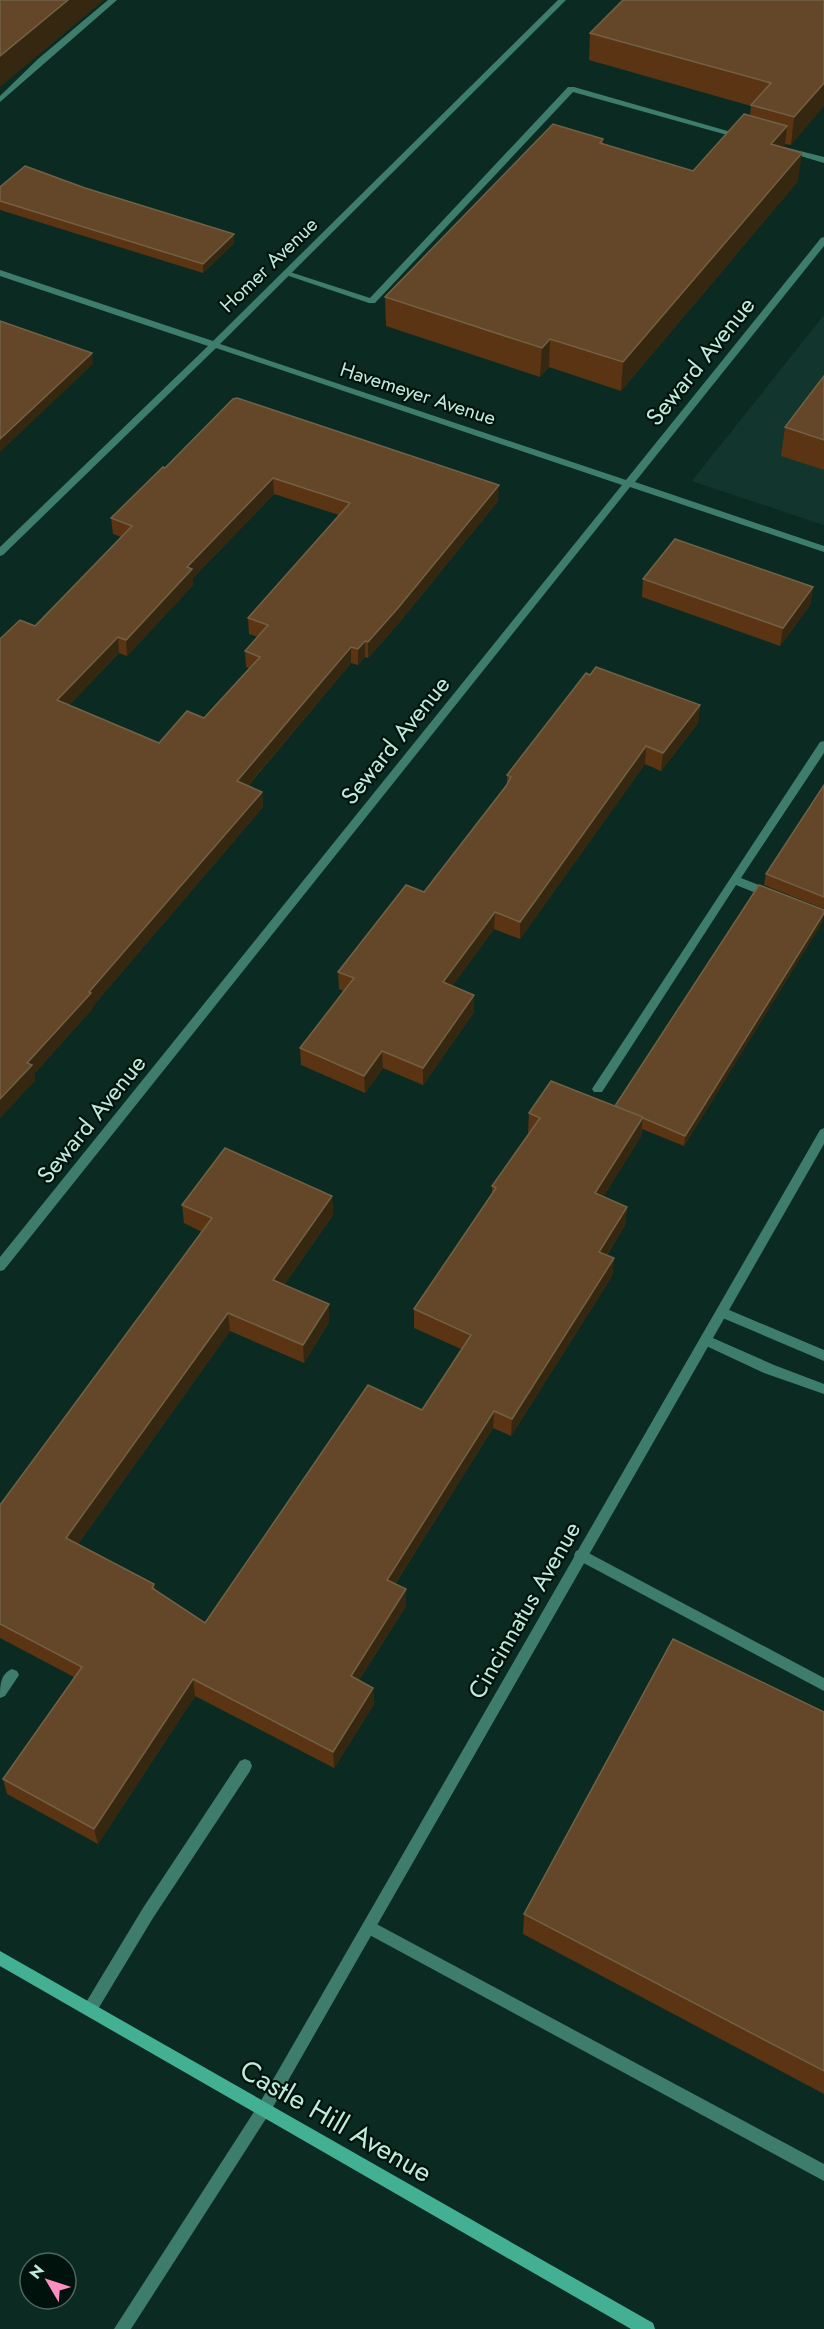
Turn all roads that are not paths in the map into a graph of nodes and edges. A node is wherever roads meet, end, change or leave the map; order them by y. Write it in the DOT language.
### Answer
graph roads {
  1 [pos="113,0"];
  2 [pos="562,0"];
  3 [pos="0,100"];
  4 [pos="752,139"];
  5 [pos="774,146"];
  6 [pos="824,159"];
  7 [pos="824,240"];
  8 [pos="0,273"];
  9 [pos="287,274"];
  10 [pos="213,345"];
  11 [pos="628,483"];
  12 [pos="824,549"];
  13 [pos="0,553"];
  14 [pos="824,745"];
  15 [pos="734,880"];
  16 [pos="784,899"];
  17 [pos="598,1089"];
  18 [pos="824,1133"];
  19 [pos="0,1266"];
  20 [pos="722,1312"];
  21 [pos="706,1340"];
  22 [pos="824,1356"];
  23 [pos="824,1389"];
  24 [pos="581,1556"];
  25 [pos="12,1675"];
  26 [pos="824,1685"];
  27 [pos="0,1692"];
  28 [pos="245,1766"];
  29 [pos="369,1927"];
  30 [pos="0,1958"];
  31 [pos="90,2009"];
  32 [pos="264,2109"];
  33 [pos="824,2173"];
  34 [pos="122,2329"];
  35 [pos="647,2329"];
  1 -- 3 [label="street"];
  2 -- 9 [label="street, Homer Avenue"];
  4 -- 9 [label="street"];
  5 -- 6 [label="street"];
  7 -- 11 [label="street, Seward Avenue"];
  8 -- 10 [label="street, Havemeyer Avenue"];
  9 -- 10 [label="street, Homer Avenue"];
  10 -- 11 [label="street, Havemeyer Avenue"];
  10 -- 13 [label="street, Homer Avenue"];
  11 -- 12 [label="street, Havemeyer Avenue"];
  11 -- 19 [label="street, Seward Avenue"];
  14 -- 15 [label="street"];
  15 -- 16 [label="street"];
  15 -- 17 [label="street"];
  18 -- 20 [label="street, Cincinnatus Avenue"];
  20 -- 21 [label="street, Cincinnatus Avenue"];
  20 -- 22 [label="street"];
  21 -- 23 [label="street"];
  21 -- 24 [label="street, Cincinnatus Avenue"];
  24 -- 26 [label="street"];
  24 -- 29 [label="street, Cincinnatus Avenue"];
  25 -- 27 [label="street"];
  28 -- 31 [label="street"];
  29 -- 32 [label="street, Cincinnatus Avenue"];
  29 -- 33 [label="street"];
  30 -- 31 [label="main road, Castle Hill Avenue"];
  31 -- 32 [label="main road, Castle Hill Avenue"];
  32 -- 34 [label="street, Cincinnatus Avenue"];
  32 -- 35 [label="main road, Castle Hill Avenue"];
}
